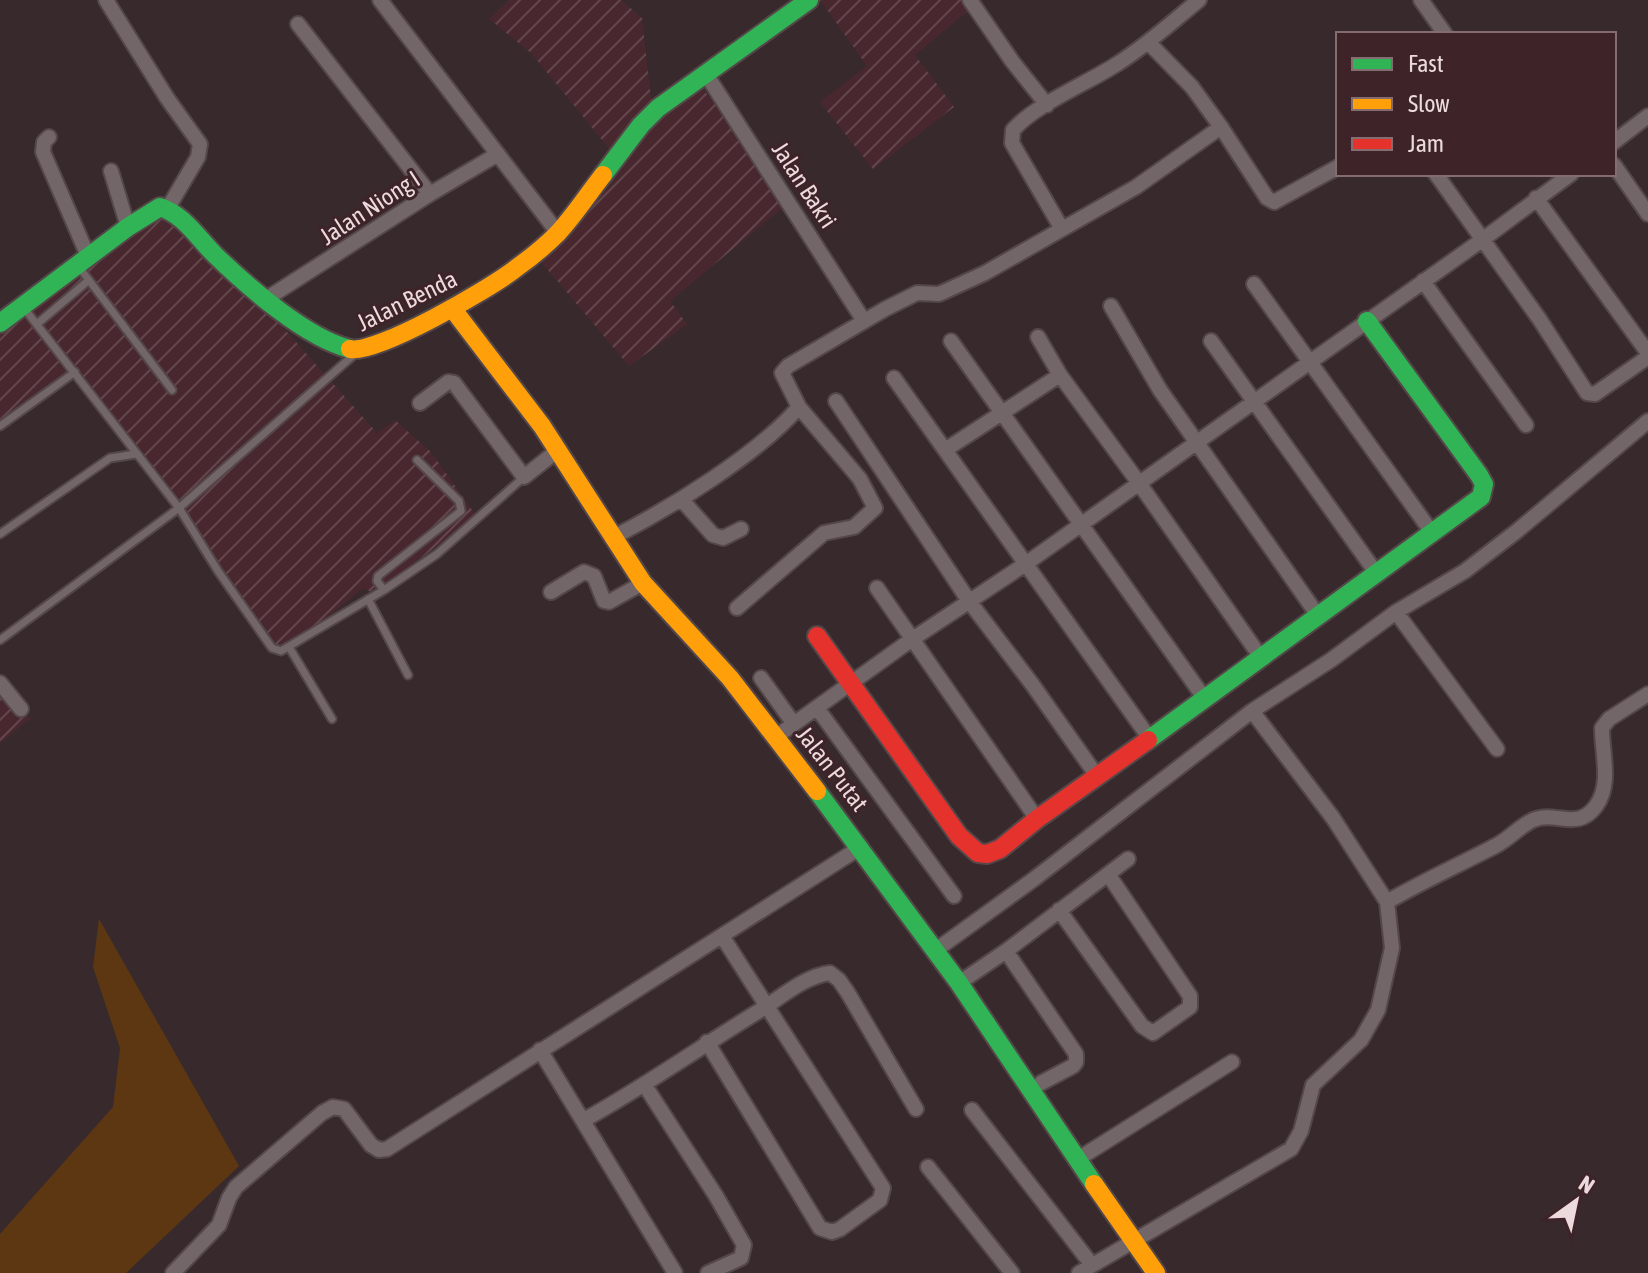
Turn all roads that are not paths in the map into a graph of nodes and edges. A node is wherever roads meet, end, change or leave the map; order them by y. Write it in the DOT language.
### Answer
graph roads {
  1 [pos="106,0"];
  2 [pos="380,0"];
  3 [pos="970,0"];
  4 [pos="1199,0"];
  5 [pos="1421,0"];
  6 [pos="798,3"];
  7 [pos="298,24"];
  8 [pos="1444,32"];
  9 [pos="1148,42"];
  10 [pos="706,74"];
  11 [pos="1047,105"];
  12 [pos="1648,116"];
  13 [pos="1221,127"];
  14 [pos="49,137"];
  15 [pos="1616,140"];
  16 [pos="498,154"];
  17 [pos="1336,168"];
  18 [pos="1616,168"];
  19 [pos="111,171"];
  20 [pos="1437,176"];
  21 [pos="1550,180"];
  22 [pos="430,194"];
  23 [pos="1536,198"];
  24 [pos="168,208"];
  25 [pos="1648,214"];
  26 [pos="128,227"];
  27 [pos="1062,229"];
  28 [pos="558,233"];
  29 [pos="1482,240"];
  30 [pos="85,267"];
  31 [pos="1423,281"];
  32 [pos="1254,284"];
  33 [pos="266,299"];
  34 [pos="23,306"];
  35 [pos="1111,306"];
  36 [pos="452,308"];
  37 [pos="864,321"];
  38 [pos="1367,321"];
  39 [pos="0,323"];
  40 [pos="37,324"];
  41 [pos="1038,337"];
  42 [pos="951,341"];
  43 [pos="1211,341"];
  44 [pos="358,351"];
  45 [pos="1648,355"];
  46 [pos="1309,363"];
  47 [pos="75,372"];
  48 [pos="1060,375"];
  49 [pos="894,378"];
  50 [pos="172,390"];
  51 [pos="836,401"];
  52 [pos="1252,401"];
  53 [pos="420,403"];
  54 [pos="799,407"];
  55 [pos="1002,412"];
  56 [pos="1648,421"];
  57 [pos="1526,425"];
  58 [pos="0,426"];
  59 [pos="1196,442"];
  60 [pos="558,450"];
  61 [pos="945,450"];
  62 [pos="136,454"];
  63 [pos="417,460"];
  64 [pos="524,477"];
  65 [pos="1139,483"];
  66 [pos="681,499"];
  67 [pos="179,508"];
  68 [pos="1082,522"];
  69 [pos="741,529"];
  70 [pos="0,534"];
  71 [pos="1433,534"];
  72 [pos="612,538"];
  73 [pos="1024,565"];
  74 [pos="1377,574"];
  75 [pos="643,583"];
  76 [pos="877,588"];
  77 [pos="384,590"];
  78 [pos="551,592"];
  79 [pos="368,599"];
  80 [pos="969,601"];
  81 [pos="737,608"];
  82 [pos="1396,612"];
  83 [pos="1319,617"];
  84 [pos="817,636"];
  85 [pos="0,640"];
  86 [pos="911,640"];
  87 [pos="289,647"];
  88 [pos="1262,659"];
  89 [pos="408,675"];
  90 [pos="761,678"];
  91 [pos="0,683"];
  92 [pos="850,683"];
  93 [pos="1648,694"];
  94 [pos="1205,699"];
  95 [pos="817,708"];
  96 [pos="21,709"];
  97 [pos="1252,711"];
  98 [pos="332,719"];
  99 [pos="794,724"];
  100 [pos="777,736"];
  101 [pos="1150,739"];
  102 [pos="1497,749"];
  103 [pos="1097,776"];
  104 [pos="1037,819"];
  105 [pos="861,847"];
  106 [pos="1128,859"];
  107 [pos="1108,874"];
  108 [pos="954,896"];
  109 [pos="1387,902"];
  110 [pos="1059,910"];
  111 [pos="722,936"];
  112 [pos="936,950"];
  113 [pos="1006,951"];
  114 [pos="959,983"];
  115 [pos="767,1005"];
  116 [pos="707,1042"];
  117 [pos="540,1050"];
  118 [pos="1232,1062"];
  119 [pos="1041,1083"];
  120 [pos="644,1084"];
  121 [pos="916,1109"];
  122 [pos="972,1110"];
  123 [pos="584,1120"];
  124 [pos="1078,1159"];
  125 [pos="928,1167"];
  126 [pos="1132,1241"];
  127 [pos="1085,1269"];
  128 [pos="1007,1271"];
  129 [pos="173,1273"];
  130 [pos="675,1273"];
  131 [pos="708,1273"];
  132 [pos="1156,1273"];
  1 -- 24 [label="street"];
  2 -- 16 [label="street"];
  3 -- 11 [label="street"];
  4 -- 9 [label="street"];
  5 -- 8 [label="street"];
  6 -- 10 [label="street, Jalan Benda"];
  7 -- 22 [label="street"];
  9 -- 11 [label="street"];
  9 -- 13 [label="street"];
  10 -- 28 [label="street, Jalan Benda"];
  10 -- 37 [label="street, Jalan Bakri"];
  11 -- 27 [label="street"];
  12 -- 15 [label="street"];
  13 -- 17 [label="street"];
  13 -- 27 [label="street"];
  14 -- 30 [label="street"];
  16 -- 22 [label="street, Jalan Niong I"];
  16 -- 28 [label="street"];
  18 -- 25 [label="street"];
  19 -- 26 [label="street"];
  20 -- 29 [label="street"];
  21 -- 23 [label="street"];
  22 -- 33 [label="street, Jalan Niong I"];
  23 -- 29 [label="street"];
  23 -- 45 [label="street"];
  24 -- 26 [label="street"];
  24 -- 33 [label="street, Jalan Benda"];
  26 -- 30 [label="street"];
  27 -- 37 [label="street"];
  28 -- 36 [label="street, Jalan Benda"];
  29 -- 31 [label="street"];
  29 -- 45 [label="street"];
  30 -- 34 [label="street"];
  30 -- 40 [label="lane"];
  30 -- 50 [label="lane"];
  31 -- 38 [label="street"];
  31 -- 57 [label="street"];
  32 -- 46 [label="street"];
  33 -- 44 [label="street, Jalan Benda"];
  34 -- 39 [label="street"];
  34 -- 40 [label="lane"];
  35 -- 59 [label="street"];
  36 -- 44 [label="street, Jalan Benda"];
  36 -- 60 [label="street, Jalan Putat"];
  37 -- 54 [label="street"];
  38 -- 46 [label="street"];
  38 -- 71 [label="street"];
  40 -- 47 [label="lane"];
  41 -- 48 [label="street"];
  42 -- 55 [label="street"];
  43 -- 52 [label="street"];
  44 -- 67 [label="lane"];
  46 -- 52 [label="street"];
  46 -- 71 [label="street"];
  47 -- 58 [label="lane"];
  47 -- 62 [label="lane"];
  48 -- 55 [label="street"];
  48 -- 65 [label="street"];
  49 -- 61 [label="street"];
  51 -- 80 [label="street"];
  52 -- 59 [label="street"];
  52 -- 74 [label="street"];
  53 -- 64 [label="street"];
  54 -- 66 [label="street"];
  54 -- 81 [label="street"];
  55 -- 61 [label="street"];
  55 -- 68 [label="street"];
  56 -- 82 [label="street"];
  59 -- 65 [label="street"];
  59 -- 83 [label="street"];
  60 -- 64 [label="street"];
  60 -- 72 [label="street, Jalan Putat"];
  61 -- 73 [label="street"];
  62 -- 67 [label="lane"];
  62 -- 70 [label="lane"];
  63 -- 77 [label="lane"];
  64 -- 77 [label="lane"];
  65 -- 68 [label="street"];
  65 -- 88 [label="street"];
  66 -- 69 [label="street"];
  66 -- 72 [label="street"];
  67 -- 85 [label="lane"];
  67 -- 87 [label="lane"];
  68 -- 73 [label="street"];
  68 -- 94 [label="street"];
  71 -- 74 [label="street"];
  72 -- 75 [label="street, Jalan Putat"];
  73 -- 80 [label="street"];
  73 -- 101 [label="street"];
  74 -- 83 [label="street"];
  75 -- 78 [label="street"];
  75 -- 100 [label="street, Jalan Putat"];
  76 -- 86 [label="street"];
  77 -- 79 [label="lane"];
  79 -- 87 [label="lane"];
  79 -- 89 [label="lane"];
  80 -- 86 [label="street"];
  80 -- 103 [label="street"];
  82 -- 97 [label="street"];
  82 -- 102 [label="street"];
  83 -- 88 [label="street"];
  84 -- 92 [label="street"];
  86 -- 92 [label="street"];
  86 -- 104 [label="street"];
  87 -- 98 [label="lane"];
  88 -- 94 [label="street"];
  90 -- 99 [label="street"];
  91 -- 96 [label="street"];
  92 -- 95 [label="street"];
  92 -- 104 [label="street"];
  93 -- 109 [label="street"];
  94 -- 101 [label="street"];
  95 -- 99 [label="street"];
  95 -- 108 [label="street"];
  97 -- 109 [label="street"];
  97 -- 112 [label="street"];
  99 -- 100 [label="street"];
  100 -- 105 [label="street, Jalan Putat"];
  101 -- 103 [label="street"];
  103 -- 104 [label="street"];
  105 -- 111 [label="street"];
  105 -- 112 [label="street, Jalan Putat"];
  106 -- 107 [label="street"];
  107 -- 110 [label="street"];
  107 -- 110 [label="street"];
  109 -- 126 [label="street"];
  110 -- 113 [label="street"];
  111 -- 115 [label="street"];
  111 -- 117 [label="street"];
  112 -- 114 [label="street, Jalan Putat"];
  113 -- 114 [label="street"];
  113 -- 119 [label="street"];
  114 -- 124 [label="street, Jalan Putat"];
  115 -- 116 [label="street"];
  115 -- 116 [label="street"];
  115 -- 121 [label="street"];
  116 -- 120 [label="street"];
  117 -- 123 [label="street"];
  117 -- 129 [label="street"];
  118 -- 124 [label="street"];
  120 -- 123 [label="street"];
  120 -- 131 [label="street"];
  122 -- 127 [label="street"];
  123 -- 130 [label="street"];
  124 -- 126 [label="street, Jalan Putat"];
  125 -- 128 [label="street"];
  126 -- 127 [label="street"];
  126 -- 132 [label="street, Jalan Putat"];
}
